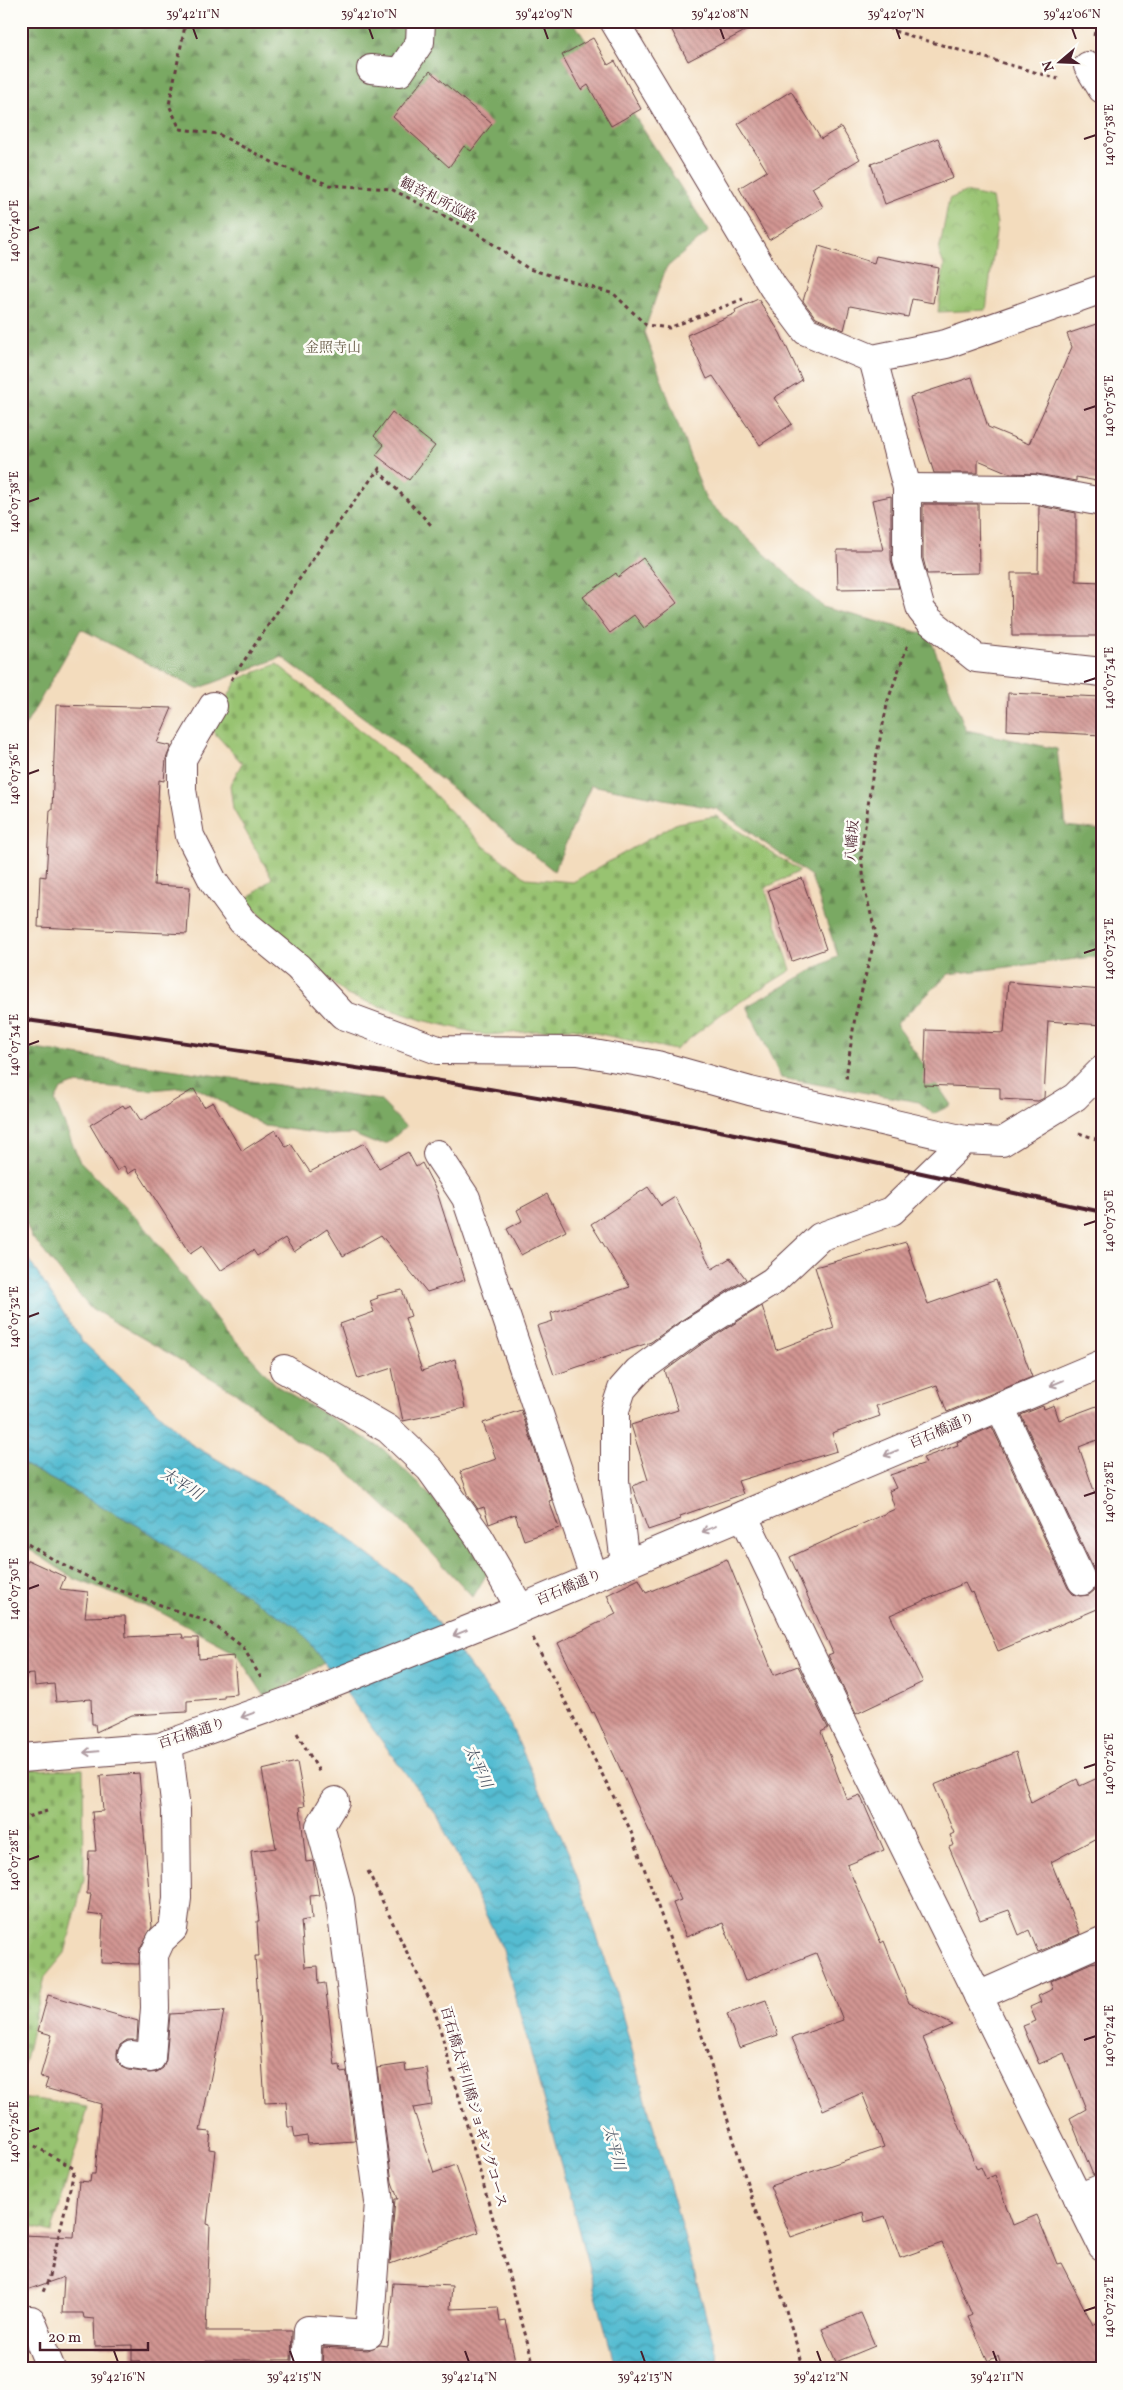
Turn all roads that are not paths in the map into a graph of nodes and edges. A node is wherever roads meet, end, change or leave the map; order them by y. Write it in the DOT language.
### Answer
graph roads {
  1 [pos="421,21"];
  2 [pos="614,21"];
  3 [pos="371,69"];
  4 [pos="1102,289"];
  5 [pos="873,359"];
  6 [pos="908,488"];
  7 [pos="1102,502"];
  8 [pos="1102,672"];
  9 [pos="213,706"];
  10 [pos="1102,1070"];
  11 [pos="965,1140"];
  12 [pos="437,1154"];
  13 [pos="1102,1364"];
  14 [pos="284,1369"];
  15 [pos="1000,1407"];
  16 [pos="743,1515"];
  17 [pos="625,1564"];
  18 [pos="594,1577"];
  19 [pos="1082,1581"];
  20 [pos="513,1612"];
  21 [pos="168,1744"];
  22 [pos="21,1758"];
  23 [pos="335,1801"];
  24 [pos="1102,1941"];
  25 [pos="978,1996"];
  26 [pos="132,2055"];
  27 [pos="1090,2193"];
  28 [pos="1102,2246"];
  29 [pos="26,2320"];
  30 [pos="51,2369"];
  31 [pos="306,2369"];
  1 -- 3 [label="street"];
  2 -- 5 [label="street"];
  4 -- 5 [label="street"];
  5 -- 6 [label="street"];
  6 -- 7 [label="street"];
  6 -- 8 [label="street"];
  9 -- 11 [label="street"];
  10 -- 11 [label="street"];
  11 -- 17 [label="street"];
  12 -- 18 [label="street"];
  13 -- 15 [label="street, 百石橋通り, one-way"];
  14 -- 20 [label="street"];
  15 -- 16 [label="street, 百石橋通り, one-way"];
  15 -- 19 [label="street"];
  16 -- 17 [label="street, 百石橋通り, one-way"];
  16 -- 25 [label="street"];
  17 -- 18 [label="street, 百石橋通り"];
  18 -- 20 [label="street, 百石橋通り"];
  20 -- 21 [label="street, 百石橋通り, one-way"];
  21 -- 22 [label="street, 百石橋通り, one-way"];
  21 -- 26 [label="street"];
  23 -- 31 [label="street"];
  24 -- 25 [label="street"];
  25 -- 27 [label="street"];
  27 -- 28 [label="street"];
  29 -- 30 [label="street"];
}
